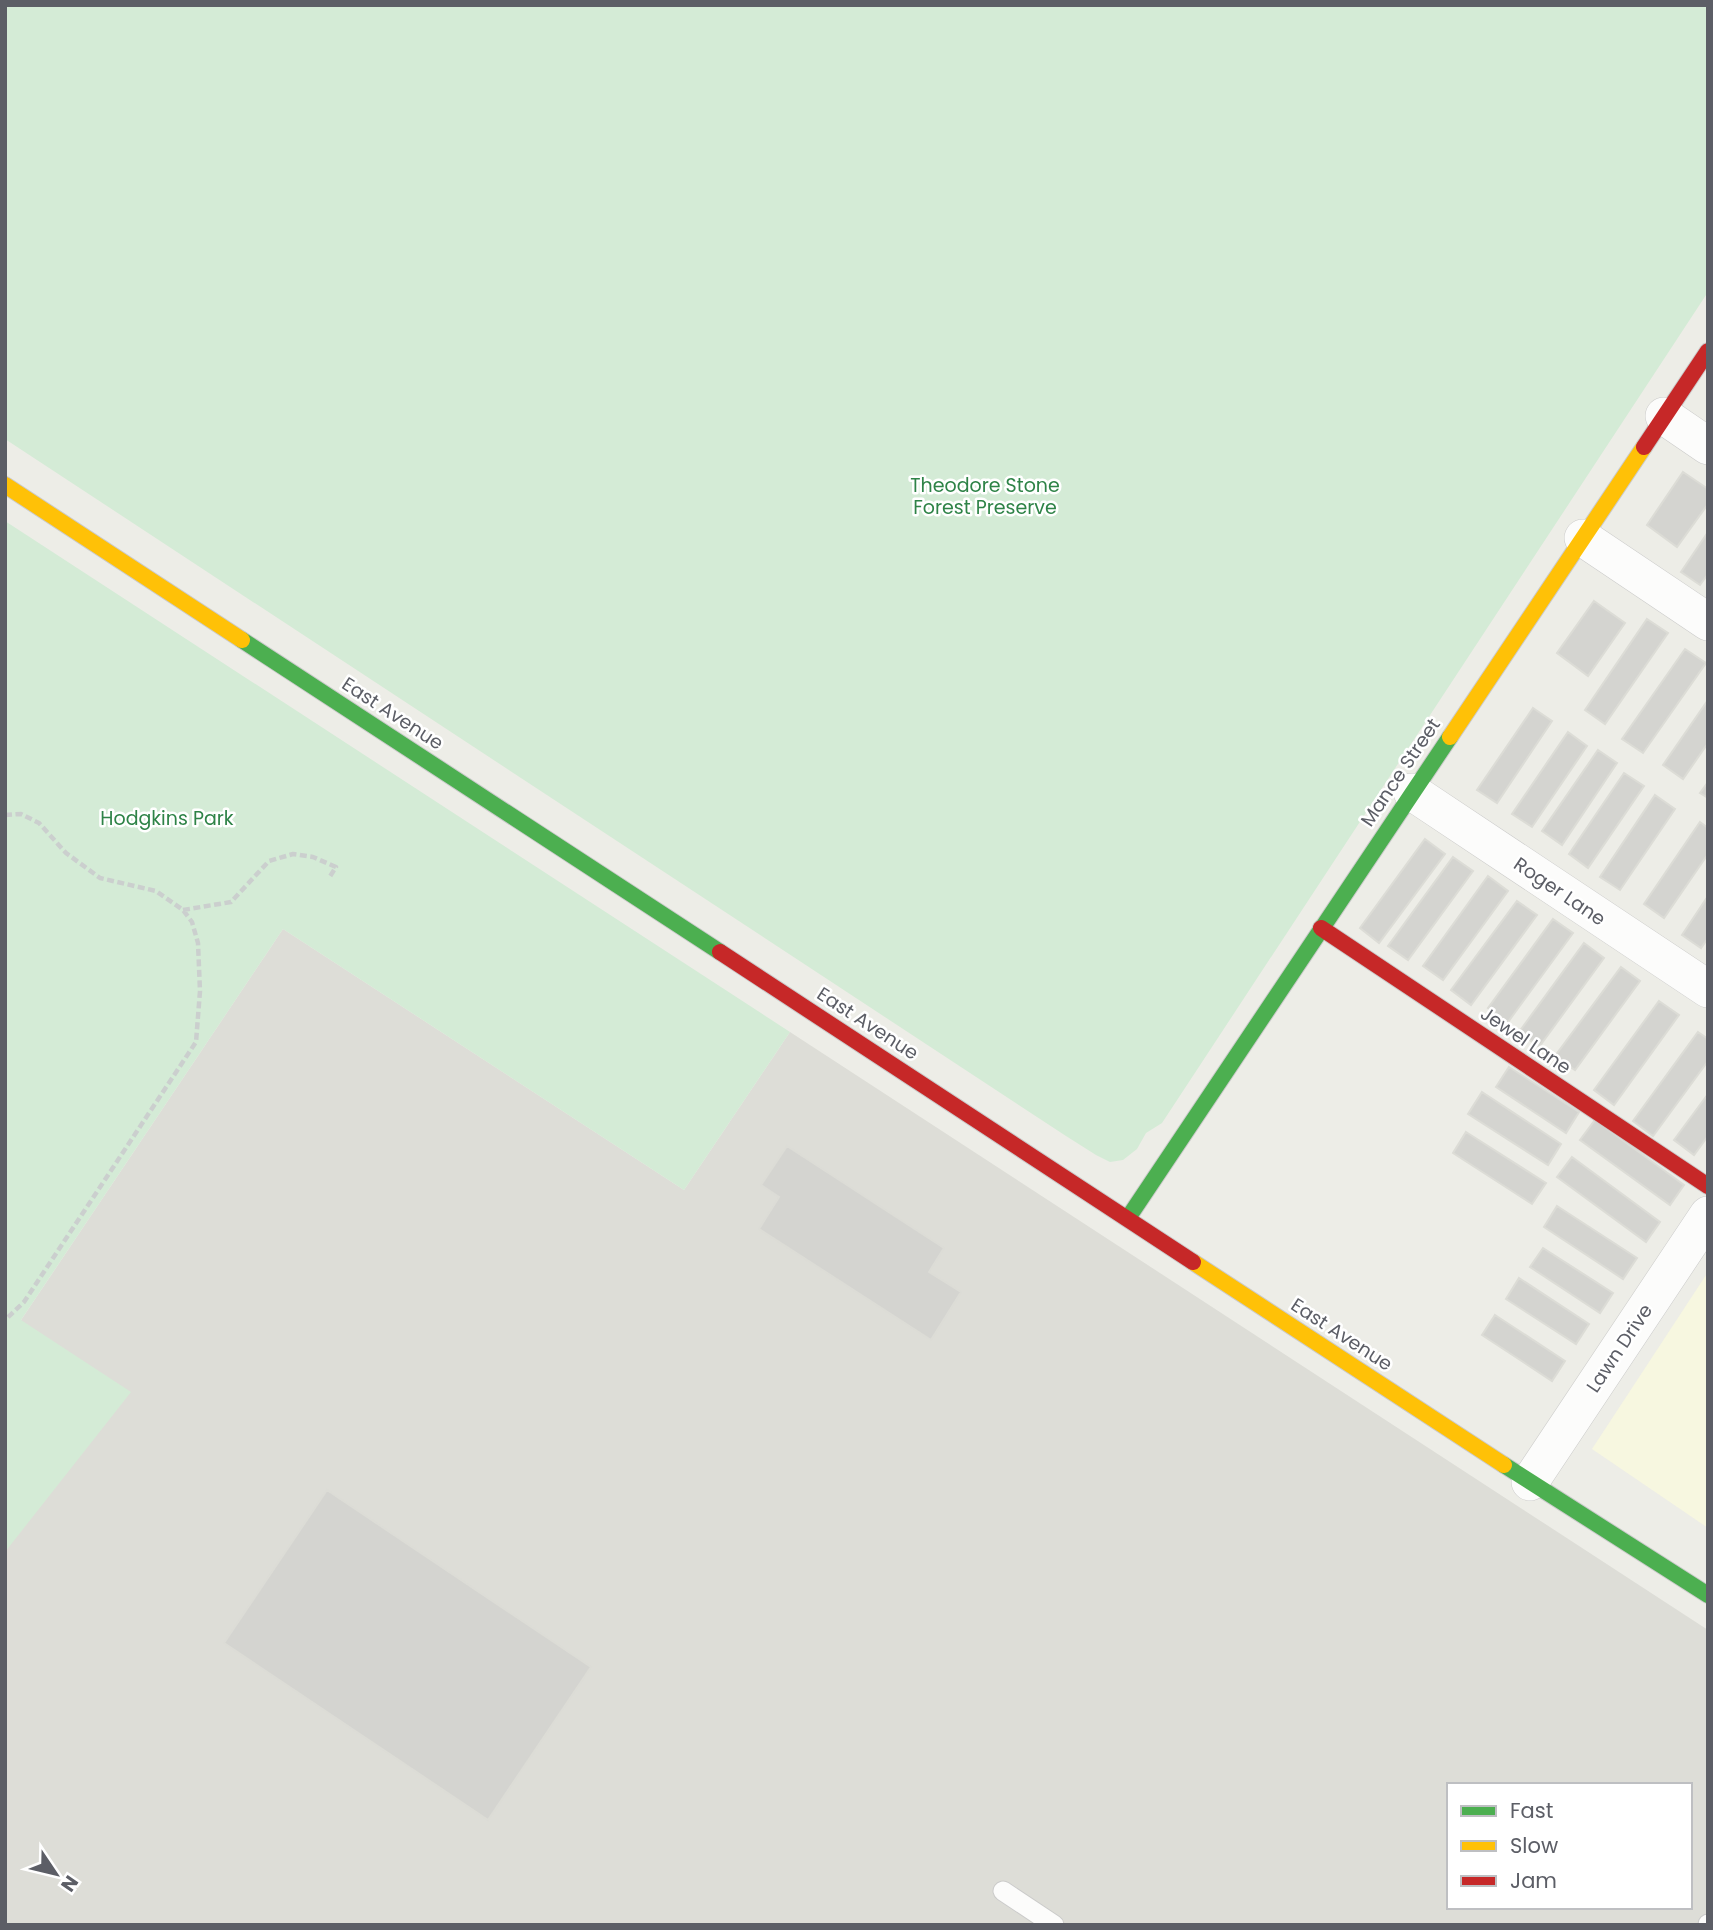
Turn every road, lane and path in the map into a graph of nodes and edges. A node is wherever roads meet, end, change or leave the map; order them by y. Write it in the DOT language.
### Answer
graph roads {
  1 [pos="1708,351"];
  2 [pos="1664,416"];
  3 [pos="1708,446"];
  4 [pos="5,485"];
  5 [pos="1583,538"];
  6 [pos="1708,622"];
  7 [pos="1412,792"];
  8 [pos="5,815"];
  9 [pos="329,878"];
  10 [pos="183,909"];
  11 [pos="1321,928"];
  12 [pos="1708,989"];
  13 [pos="1708,1186"];
  14 [pos="1708,1215"];
  15 [pos="1128,1218"];
  16 [pos="5,1320"];
  17 [pos="1530,1482"];
  18 [pos="1708,1595"];
  19 [pos="1003,1891"];
  20 [pos="1054,1925"];
  1 -- 2 [label="street, Mance Street"];
  2 -- 3 [label="street"];
  2 -- 5 [label="street, Mance Street"];
  4 -- 15 [label="street, East Avenue"];
  5 -- 6 [label="street"];
  5 -- 7 [label="street, Mance Street"];
  7 -- 11 [label="street, Mance Street"];
  7 -- 12 [label="street, Roger Lane"];
  8 -- 10 [label="path"];
  9 -- 10 [label="path"];
  10 -- 16 [label="path"];
  11 -- 13 [label="street, Jewel Lane"];
  11 -- 15 [label="street, Mance Street"];
  14 -- 17 [label="street, Lawn Drive"];
  15 -- 17 [label="street, East Avenue"];
  17 -- 18 [label="street, East Avenue"];
  19 -- 20 [label="lane"];
}
